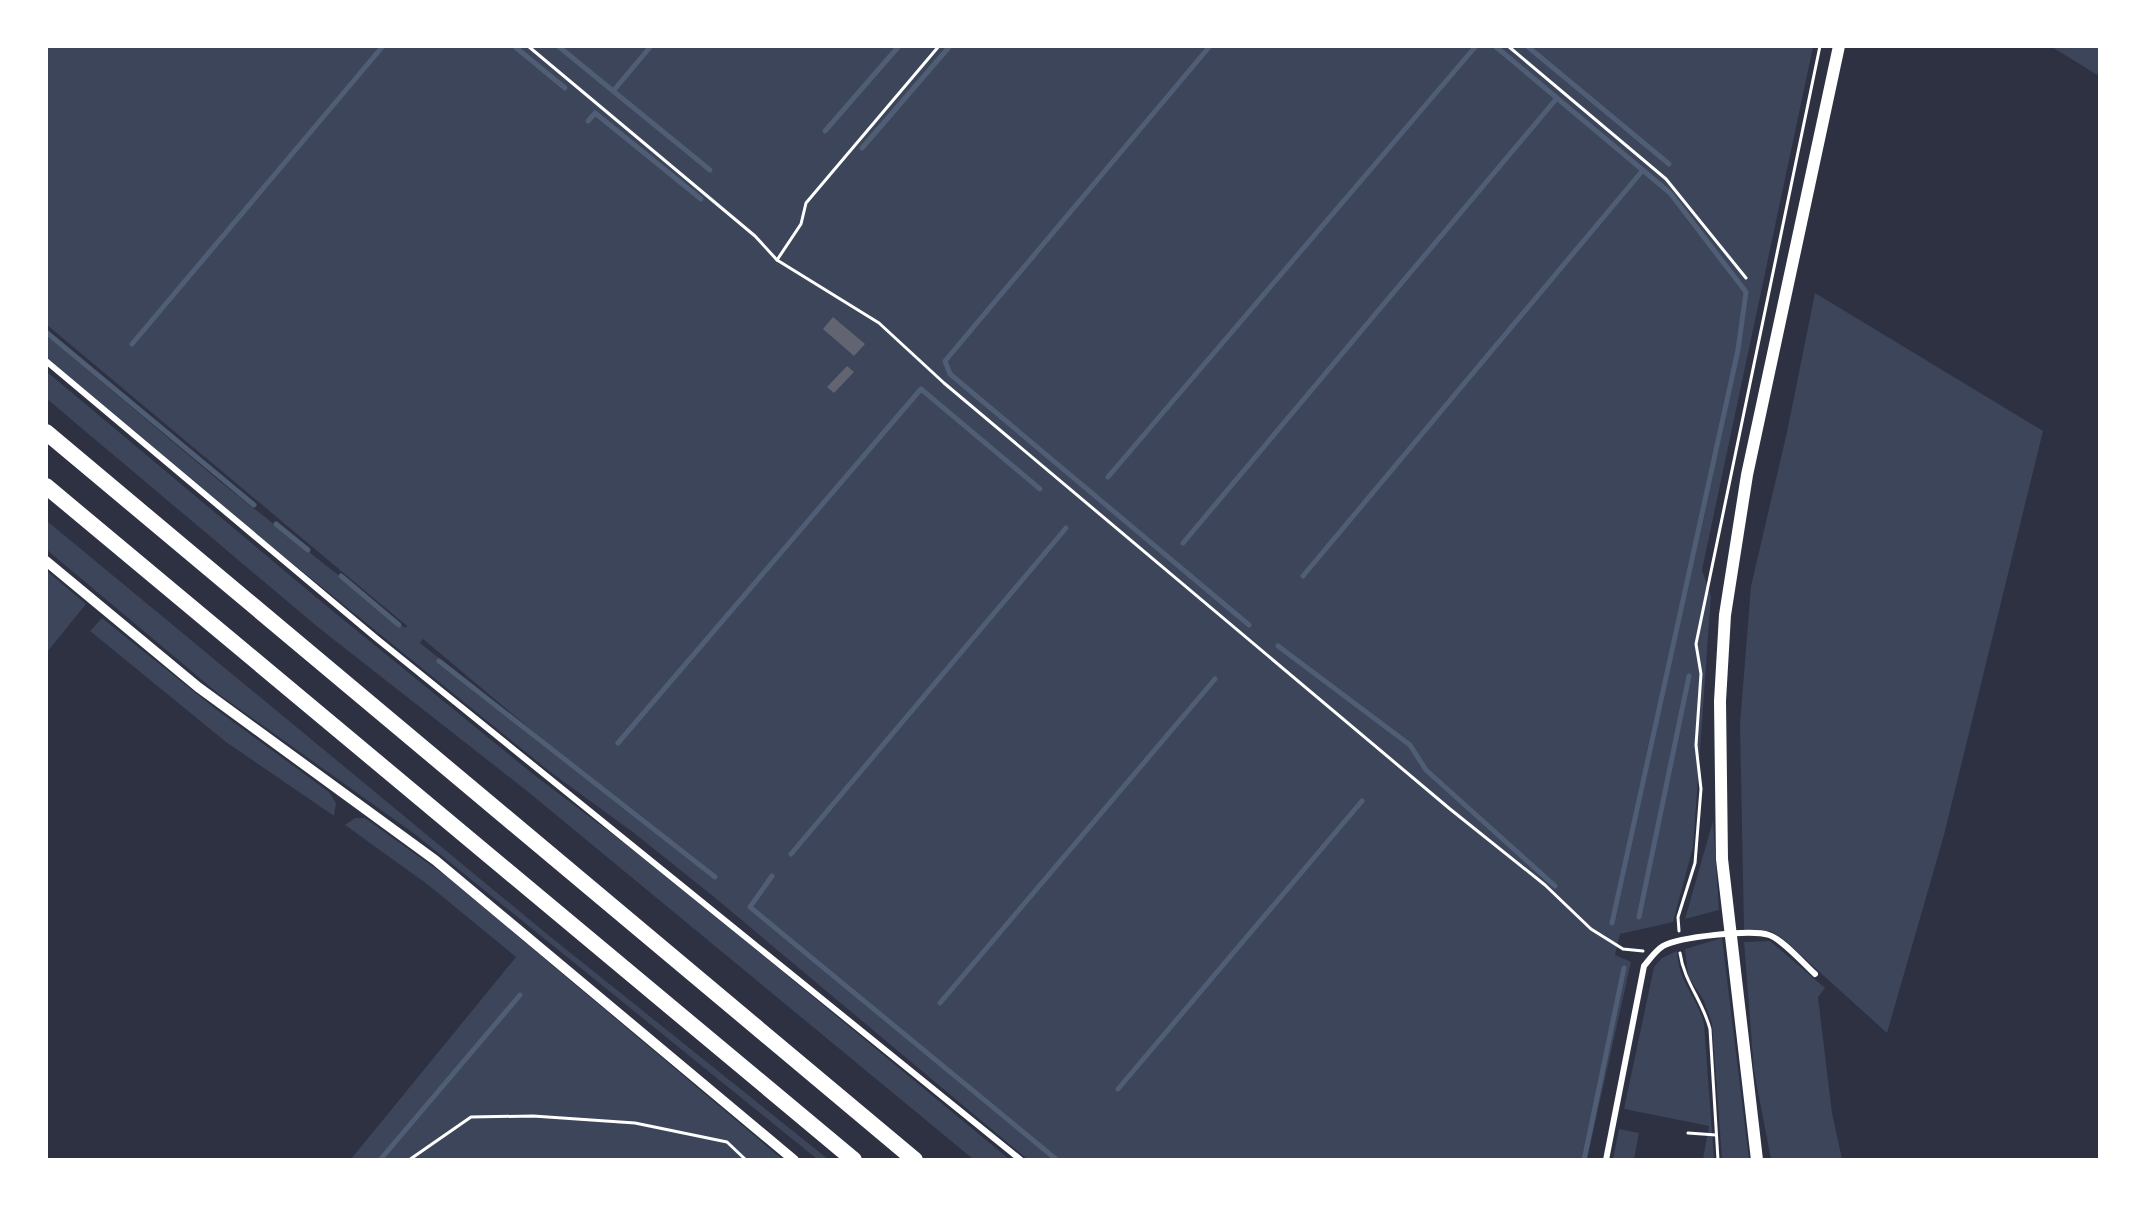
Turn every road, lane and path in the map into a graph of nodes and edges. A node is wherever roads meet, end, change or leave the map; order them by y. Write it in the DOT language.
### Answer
graph roads {
  1 [pos="528,46"];
  2 [pos="939,46"];
  3 [pos="1508,46"];
  4 [pos="1839,46"];
  5 [pos="777,260"];
  6 [pos="1746,278"];
  7 [pos="46,361"];
  8 [pos="46,432"];
  9 [pos="46,486"];
  10 [pos="46,561"];
  11 [pos="1730,934"];
  12 [pos="1679,940"];
  13 [pos="1653,954"];
  14 [pos="1815,974"];
  15 [pos="1752,1116"];
  16 [pos="1688,1133"];
  17 [pos="1716,1134"];
  18 [pos="409,1160"];
  19 [pos="746,1160"];
  20 [pos="794,1160"];
  21 [pos="854,1160"];
  22 [pos="915,1160"];
  23 [pos="1021,1160"];
  24 [pos="1606,1160"];
  25 [pos="1718,1160"];
  26 [pos="1757,1160"];
  27 [pos="1765,1160"];
  1 -- 5 [label="path"];
  2 -- 5 [label="path"];
  3 -- 6 [label="path"];
  4 -- 11 [label="main road"];
  5 -- 13 [label="path"];
  7 -- 23 [label="street"];
  8 -- 22 [label="highway"];
  9 -- 21 [label="highway"];
  10 -- 20 [label="street"];
  11 -- 12 [label="street"];
  11 -- 14 [label="street"];
  11 -- 15 [label="main road"];
  12 -- 13 [label="street"];
  12 -- 17 [label="path"];
  13 -- 24 [label="street"];
  15 -- 26 [label="main road"];
  15 -- 27 [label="main road"];
  16 -- 17 [label="path"];
  17 -- 25 [label="path"];
  18 -- 19 [label="path"];
}
